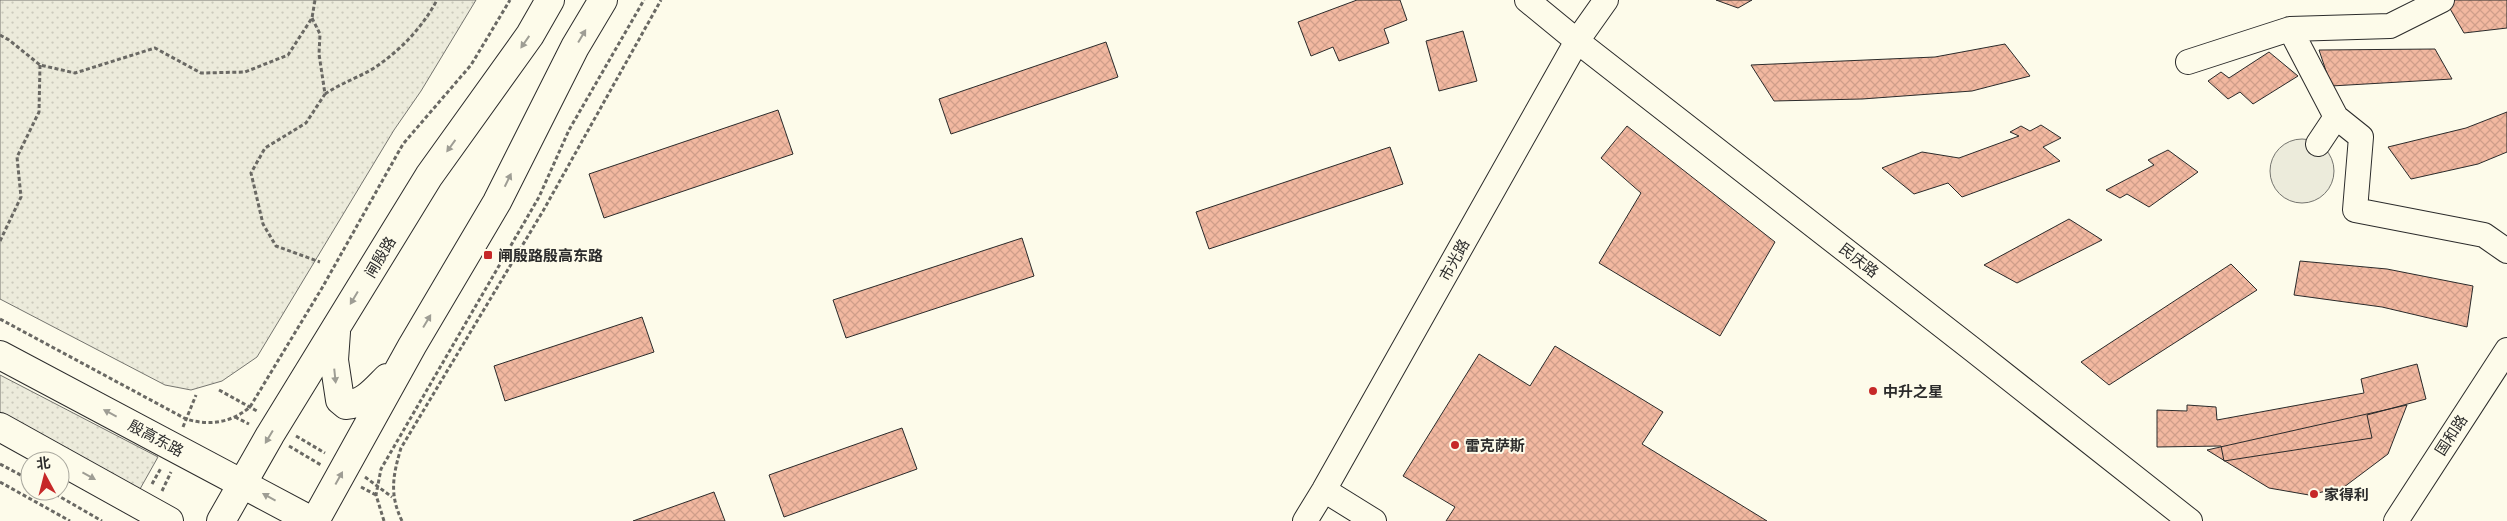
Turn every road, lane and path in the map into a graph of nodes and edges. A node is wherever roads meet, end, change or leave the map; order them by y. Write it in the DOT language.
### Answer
graph roads {
  1 [pos="315,0"];
  2 [pos="437,0"];
  3 [pos="510,0"];
  4 [pos="550,0"];
  5 [pos="603,0"];
  6 [pos="644,0"];
  7 [pos="661,0"];
  8 [pos="1527,0"];
  9 [pos="1606,0"];
  10 [pos="2442,0"];
  11 [pos="312,18"];
  12 [pos="2290,29"];
  13 [pos="0,35"];
  14 [pos="1577,41"];
  15 [pos="2188,62"];
  16 [pos="40,65"];
  17 [pos="325,94"];
  18 [pos="2336,118"];
  19 [pos="2318,144"];
  20 [pos="0,241"];
  21 [pos="2507,251"];
  22 [pos="320,262"];
  23 [pos="0,319"];
  24 [pos="336,328"];
  25 [pos="412,346"];
  26 [pos="2507,350"];
  27 [pos="0,355"];
  28 [pos="219,390"];
  29 [pos="250,407"];
  30 [pos="235,417"];
  31 [pos="0,427"];
  32 [pos="274,430"];
  33 [pos="0,464"];
  34 [pos="343,471"];
  35 [pos="20,475"];
  36 [pos="0,482"];
  37 [pos="242,482"];
  38 [pos="377,484"];
  39 [pos="1324,490"];
  40 [pos="376,495"];
  41 [pos="392,497"];
  42 [pos="67,501"];
  43 [pos="70,521"];
  44 [pos="102,521"];
  45 [pos="169,521"];
  46 [pos="221,521"];
  47 [pos="312,521"];
  48 [pos="316,521"];
  49 [pos="384,521"];
  50 [pos="402,521"];
  51 [pos="1305,521"];
  52 [pos="1374,521"];
  53 [pos="2190,521"];
  54 [pos="2396,521"];
  1 -- 11 [label="path"];
  2 -- 17 [label="path"];
  3 -- 29 [label="path"];
  4 -- 24 [label="main road, 闸殷路, one-way"];
  25 -- 5 [label="main road, one-way"];
  6 -- 38 [label="path"];
  7 -- 41 [label="path"];
  8 -- 14 [label="street, 民庆路"];
  9 -- 14 [label="street, 市光路"];
  10 -- 12 [label="street"];
  11 -- 16 [label="path"];
  11 -- 17 [label="path"];
  12 -- 15 [label="street"];
  12 -- 18 [label="street"];
  13 -- 16 [label="path"];
  14 -- 39 [label="street, 市光路"];
  14 -- 53 [label="street, 民庆路"];
  16 -- 20 [label="path"];
  17 -- 22 [label="path"];
  18 -- 19 [label="street"];
  18 -- 21 [label="street"];
  23 -- 30 [label="path"];
  24 -- 25 [label="main road, one-way"];
  24 -- 32 [label="main road, 闸殷路"];
  25 -- 34 [label="main road"];
  26 -- 54 [label="street, 国和路"];
  37 -- 27 [label="main road, 殷高东路, one-way"];
  28 -- 29 [label="path"];
  29 -- 30 [label="path"];
  29 -- 32 [label="path"];
  30 -- 32 [label="path"];
  31 -- 45 [label="main road, one-way"];
  32 -- 34 [label="path"];
  32 -- 34 [label="path"];
  32 -- 37 [label="main road, 闸殷路, one-way"];
  33 -- 35 [label="path"];
  34 -- 38 [label="path"];
  34 -- 40 [label="path"];
  48 -- 34 [label="main road, one-way"];
  36 -- 43 [label="path"];
  37 -- 46 [label="main road, 闸殷路"];
  47 -- 37 [label="main road, 殷高东路, one-way"];
  38 -- 40 [label="path"];
  38 -- 41 [label="path"];
  39 -- 51 [label="street, 市光路"];
  39 -- 52 [label="street"];
  40 -- 49 [label="path"];
  41 -- 50 [label="path"];
  42 -- 44 [label="path"];
}
